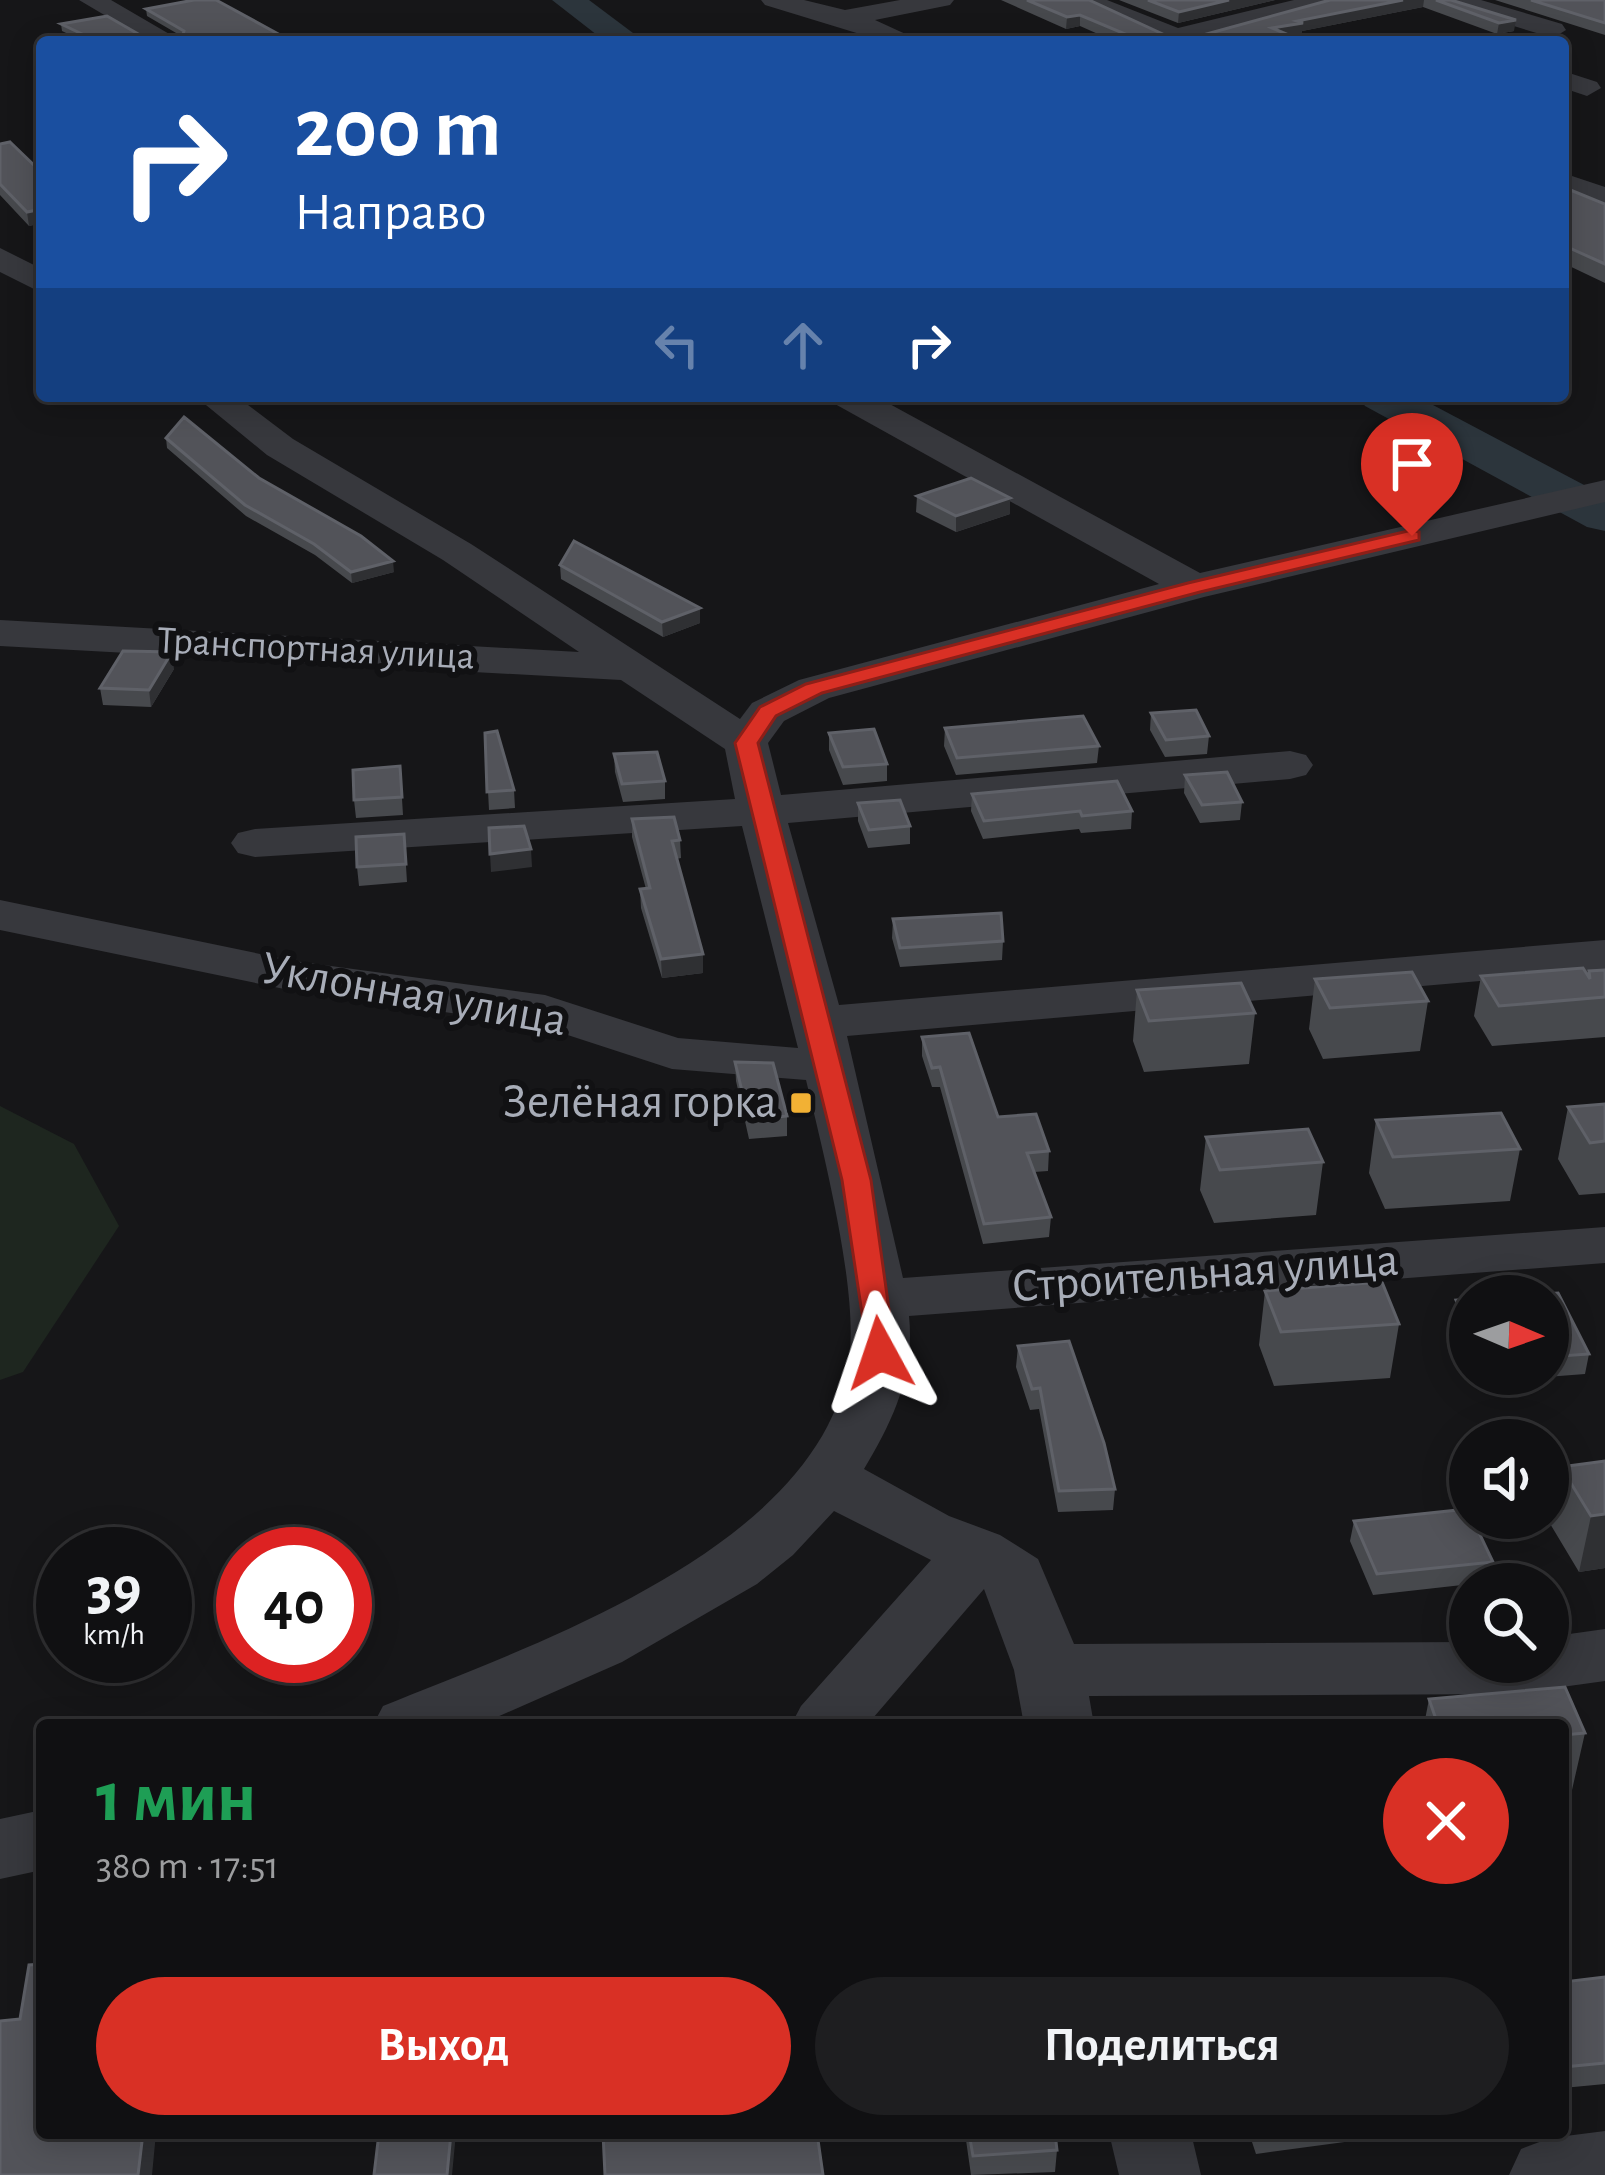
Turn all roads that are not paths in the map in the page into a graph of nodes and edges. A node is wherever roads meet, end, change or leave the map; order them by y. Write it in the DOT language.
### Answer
graph roads {
  1 [pos="92,0"];
  2 [pos="774,0"];
  3 [pos="941,0"];
  4 [pos="1084,0"];
  5 [pos="1454,0"];
  6 [pos="1301,2"];
  7 [pos="844,17"];
  8 [pos="1553,30"];
  9 [pos="159,36"];
  10 [pos="894,36"];
  11 [pos="1174,36"];
  12 [pos="1192,36"];
  13 [pos="1569,184"];
  14 [pos="1605,197"];
  15 [pos="0,258"];
  16 [pos="36,280"];
  17 [pos="221,402"];
  18 [pos="859,402"];
  19 [pos="1605,491"];
  20 [pos="1196,587"];
  21 [pos="0,633"];
  22 [pos="632,668"];
  23 [pos="746,743"];
  24 [pos="1290,765"];
  25 [pos="760,811"];
  26 [pos="255,843"];
  27 [pos="0,915"];
  28 [pos="1605,955"];
  29 [pos="822,1045"];
  30 [pos="1605,1245"];
  31 [pos="876,1299"];
  32 [pos="824,1476"];
  33 [pos="977,1552"];
  34 [pos="1605,1655"];
  35 [pos="1054,1697"];
  36 [pos="422,1719"];
  37 [pos="831,1719"];
  38 [pos="36,1841"];
  39 [pos="0,1849"];
  40 [pos="1151,2139"];
  41 [pos="1605,2168"];
  42 [pos="1160,2175"];
  43 [pos="1550,2175"];
  1 -- 9 [label="street"];
  2 -- 7 [label="street"];
  3 -- 7 [label="street"];
  4 -- 11 [label="street"];
  5 -- 8 [label="street"];
  6 -- 12 [label="street"];
  7 -- 10 [label="street"];
  13 -- 14 [label="street"];
  15 -- 16 [label="street"];
  17 -- 22 [label="street"];
  18 -- 20 [label="street"];
  19 -- 20 [label="street"];
  20 -- 23 [label="street"];
  21 -- 22 [label="street, Транспортная улица"];
  22 -- 23 [label="street"];
  23 -- 25 [label="street"];
  24 -- 25 [label="street"];
  25 -- 26 [label="street"];
  25 -- 29 [label="street"];
  27 -- 29 [label="street, Уклонная улица"];
  28 -- 29 [label="street, Уклонная улица"];
  29 -- 31 [label="street"];
  30 -- 31 [label="street, Строительная улица"];
  31 -- 32 [label="street"];
  32 -- 33 [label="street"];
  32 -- 36 [label="street"];
  33 -- 35 [label="street"];
  33 -- 37 [label="street"];
  34 -- 35 [label="street"];
  38 -- 39 [label="street"];
  40 -- 42 [label="street"];
  41 -- 43 [label="street"];
}
